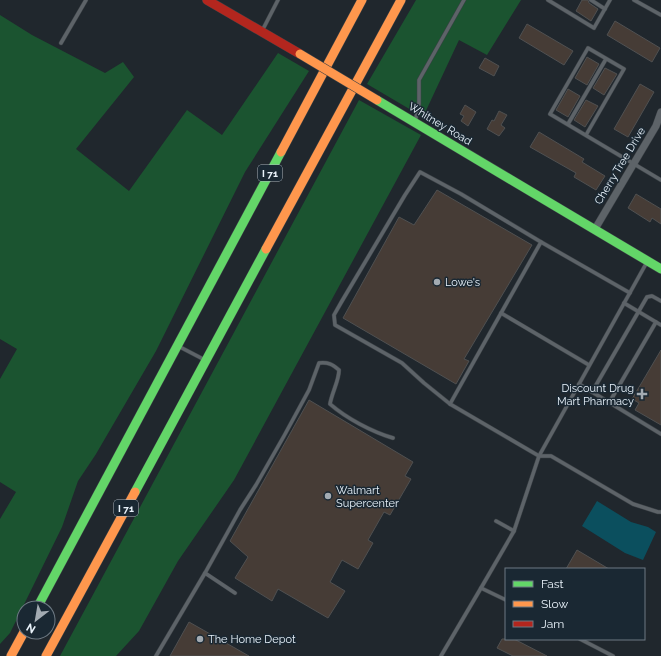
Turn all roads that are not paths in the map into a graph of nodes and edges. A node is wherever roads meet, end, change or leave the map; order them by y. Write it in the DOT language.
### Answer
graph roads {
  1 [pos="86,0"];
  2 [pos="208,0"];
  3 [pos="278,0"];
  4 [pos="362,0"];
  5 [pos="401,0"];
  6 [pos="464,0"];
  7 [pos="548,0"];
  8 [pos="591,0"];
  9 [pos="610,0"];
  10 [pos="634,0"];
  11 [pos="605,9"];
  12 [pos="661,15"];
  13 [pos="261,32"];
  14 [pos="61,43"];
  15 [pos="606,59"];
  16 [pos="661,112"];
  17 [pos="415,123"];
  18 [pos="568,124"];
  19 [pos="586,135"];
  20 [pos="633,163"];
  21 [pos="661,180"];
  22 [pos="594,229"];
  23 [pos="541,242"];
  24 [pos="648,261"];
  25 [pos="661,269"];
  26 [pos="630,293"];
  27 [pos="661,301"];
  28 [pos="624,303"];
  29 [pos="638,312"];
  30 [pos="501,313"];
  31 [pos="656,322"];
  32 [pos="661,325"];
  33 [pos="177,345"];
  34 [pos="206,360"];
  35 [pos="589,365"];
  36 [pos="579,384"];
  37 [pos="592,392"];
  38 [pos="609,403"];
  39 [pos="450,404"];
  40 [pos="661,434"];
  41 [pos="393,438"];
  42 [pos="539,456"];
  43 [pos="661,512"];
  44 [pos="496,521"];
  45 [pos="514,531"];
  46 [pos="205,573"];
  47 [pos="481,588"];
  48 [pos="235,593"];
  49 [pos="41,600"];
  50 [pos="505,600"];
  51 [pos="20,640"];
  52 [pos="582,640"];
  53 [pos="11,656"];
  54 [pos="46,656"];
  55 [pos="156,656"];
  56 [pos="442,656"];
  57 [pos="613,656"];
  1 -- 14 [label="lane"];
  2 -- 13 [label="main road, Whitney Road"];
  3 -- 13 [label="lane"];
  4 -- 33 [label="main road, I 71"];
  5 -- 34 [label="main road, I 71"];
  6 -- 17 [label="lane"];
  7 -- 11 [label="lane"];
  8 -- 11 [label="lane"];
  9 -- 11 [label="lane"];
  10 -- 12 [label="lane"];
  13 -- 17 [label="main road, Whitney Road, bridge"];
  15 -- 18 [label="lane"];
  15 -- 18 [label="lane"];
  15 -- 19 [label="lane"];
  16 -- 20 [label="street, Cherry Tree Drive"];
  17 -- 22 [label="main road, Whitney Road"];
  18 -- 19 [label="lane"];
  19 -- 20 [label="lane"];
  20 -- 21 [label="lane"];
  20 -- 22 [label="street, Cherry Tree Drive"];
  22 -- 24 [label="main road, Whitney Road"];
  23 -- 26 [label="lane"];
  23 -- 30 [label="lane"];
  23 -- 39 [label="lane"];
  24 -- 25 [label="main road, Whitney Road"];
  24 -- 26 [label="lane"];
  26 -- 28 [label="lane"];
  27 -- 29 [label="lane"];
  28 -- 29 [label="lane"];
  28 -- 35 [label="lane"];
  29 -- 31 [label="lane"];
  29 -- 37 [label="lane"];
  30 -- 35 [label="lane"];
  30 -- 39 [label="lane"];
  31 -- 32 [label="lane"];
  31 -- 38 [label="lane"];
  33 -- 34 [label="lane"];
  33 -- 49 [label="main road, I 71"];
  34 -- 54 [label="main road, I 71"];
  35 -- 36 [label="lane"];
  36 -- 37 [label="lane"];
  36 -- 42 [label="lane"];
  37 -- 38 [label="lane"];
  38 -- 40 [label="lane"];
  39 -- 42 [label="lane"];
  41 -- 46 [label="lane"];
  42 -- 43 [label="lane"];
  42 -- 45 [label="lane"];
  44 -- 45 [label="lane"];
  45 -- 47 [label="lane"];
  46 -- 48 [label="lane"];
  46 -- 55 [label="lane"];
  47 -- 50 [label="lane"];
  47 -- 56 [label="lane"];
  51 -- 53 [label="main road"];
  52 -- 57 [label="lane"];
}
